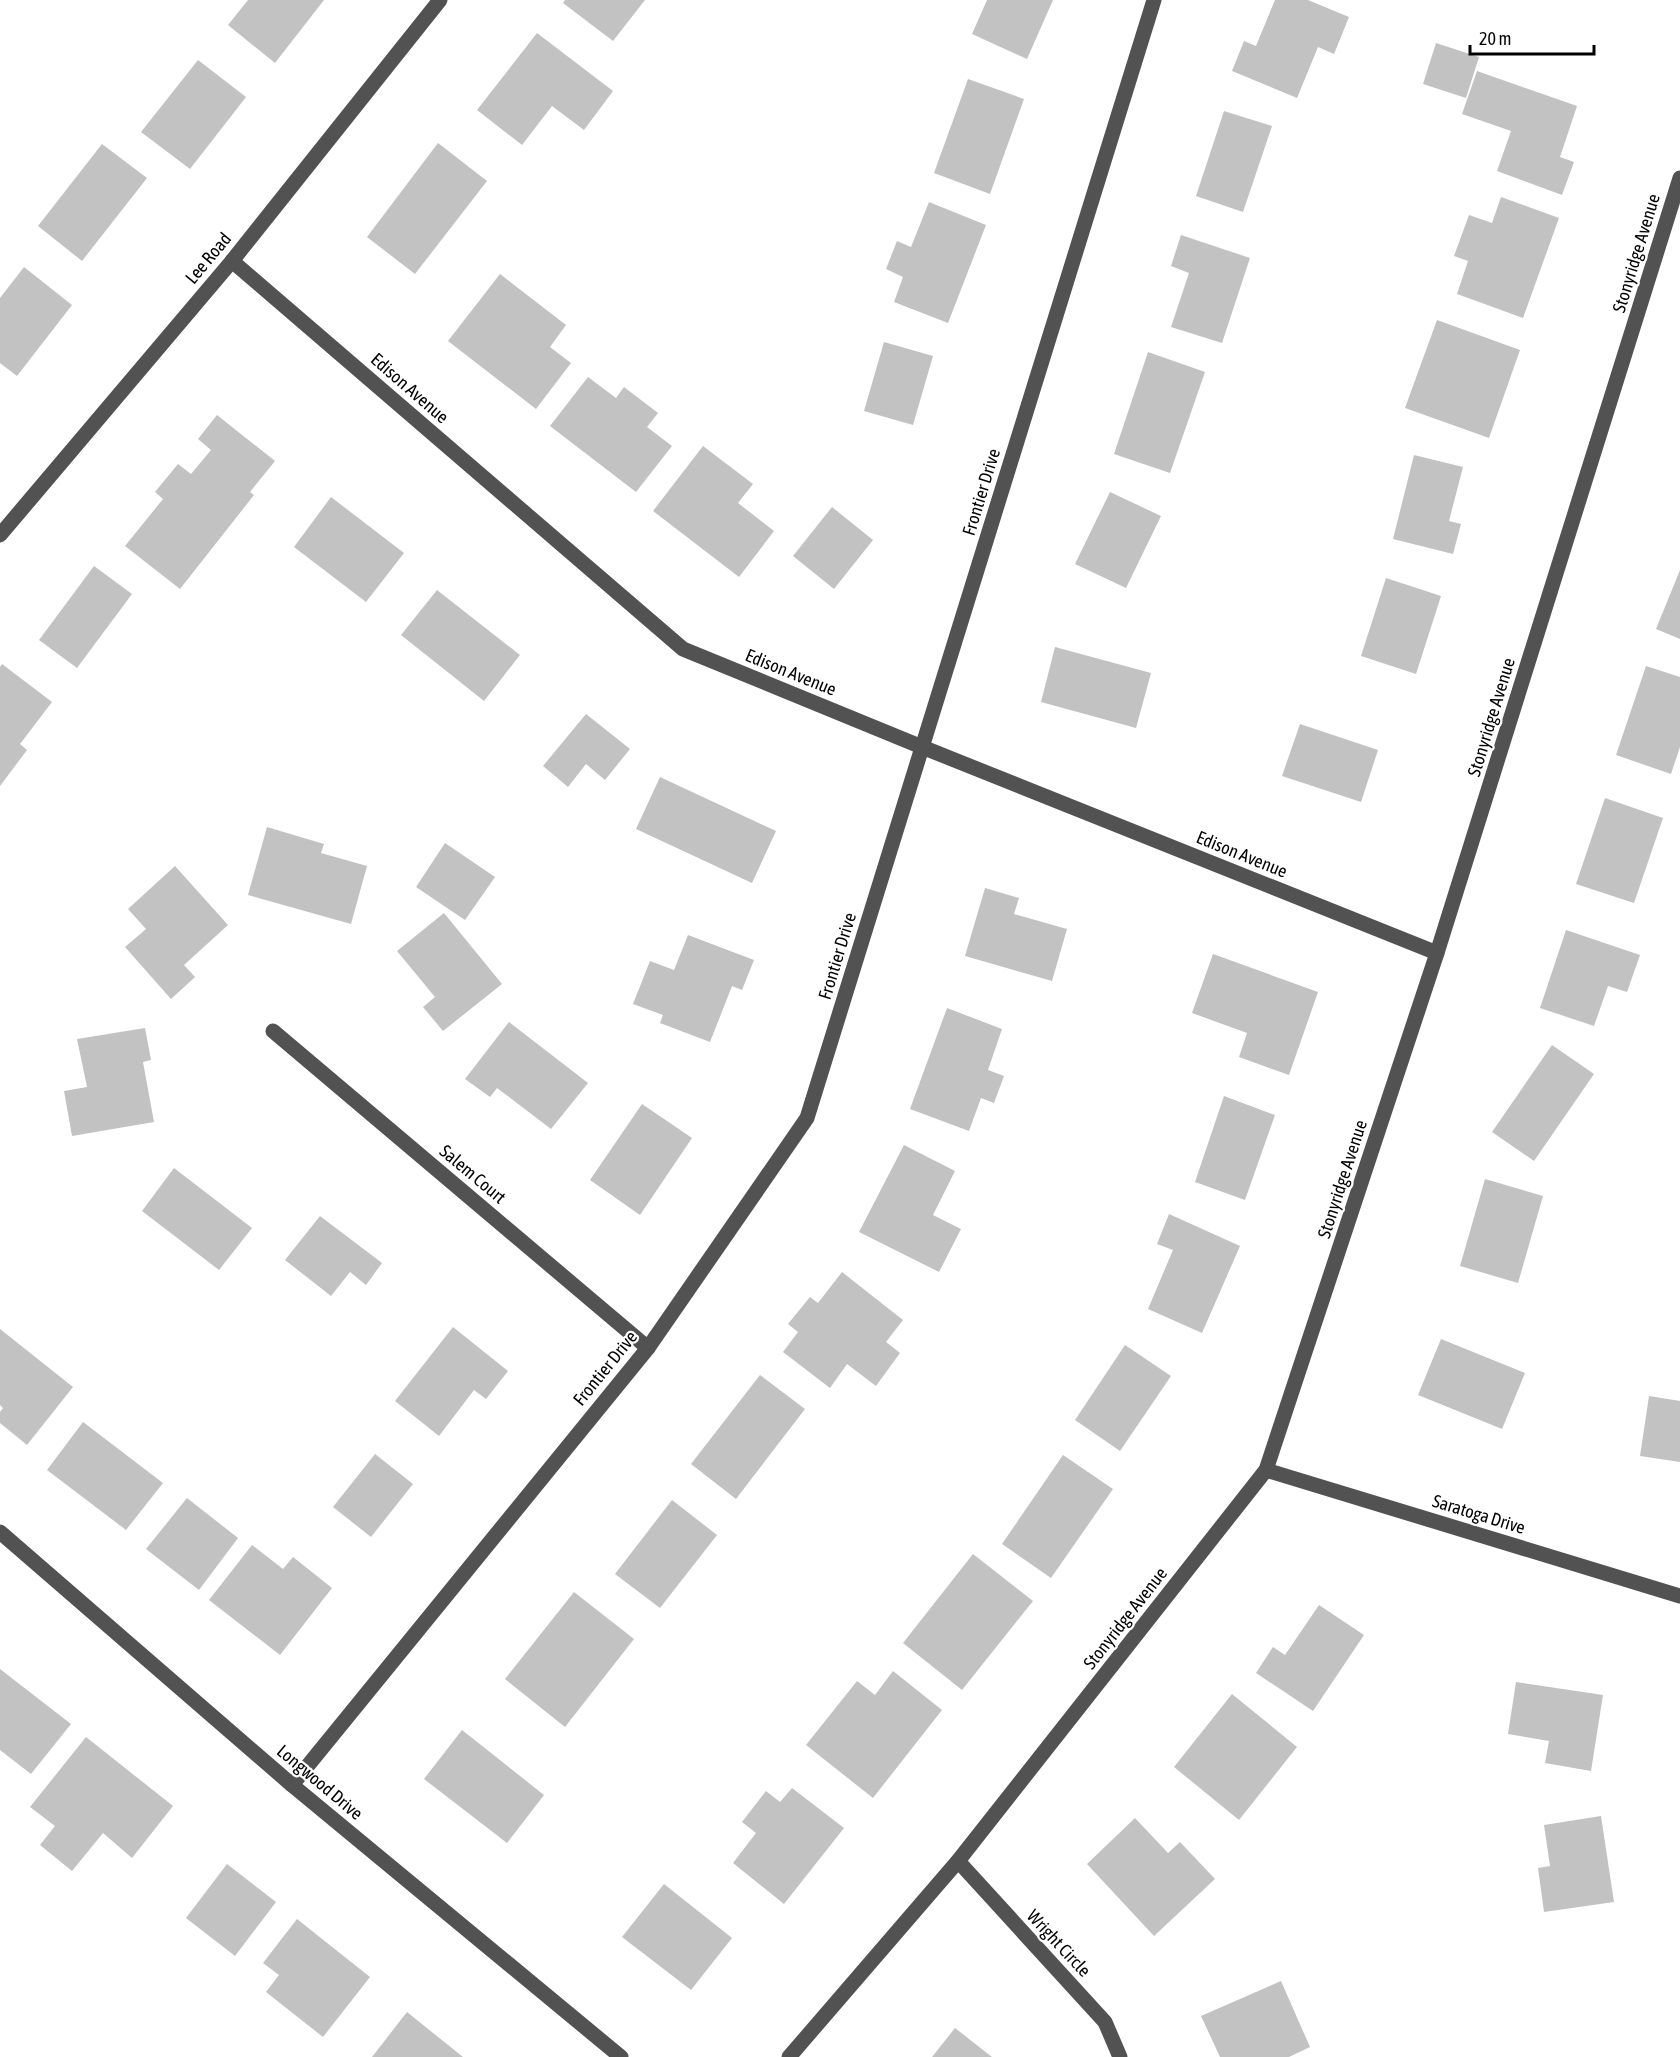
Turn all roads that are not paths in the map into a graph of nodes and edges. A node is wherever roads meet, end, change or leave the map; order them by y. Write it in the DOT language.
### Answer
graph roads {
  1 [pos="440,0"];
  2 [pos="1154,0"];
  3 [pos="1680,178"];
  4 [pos="232,261"];
  5 [pos="0,535"];
  6 [pos="922,747"];
  7 [pos="1437,953"];
  8 [pos="273,1030"];
  9 [pos="648,1348"];
  10 [pos="1266,1470"];
  11 [pos="0,1532"];
  12 [pos="1680,1596"];
  13 [pos="292,1785"];
  14 [pos="958,1862"];
  15 [pos="621,2057"];
  16 [pos="789,2057"];
  17 [pos="1120,2057"];
  1 -- 4 [label="street, Lee Road"];
  2 -- 6 [label="street, Frontier Drive"];
  3 -- 7 [label="street, Stonyridge Avenue"];
  4 -- 5 [label="street, Lee Road"];
  4 -- 6 [label="street, Edison Avenue"];
  6 -- 7 [label="street, Edison Avenue"];
  6 -- 9 [label="street, Frontier Drive"];
  7 -- 10 [label="street, Stonyridge Avenue"];
  8 -- 9 [label="street, Salem Court"];
  9 -- 13 [label="street, Frontier Drive"];
  10 -- 12 [label="street, Saratoga Drive"];
  10 -- 14 [label="street, Stonyridge Avenue"];
  11 -- 13 [label="street, Longwood Drive"];
  13 -- 15 [label="street, Longwood Drive"];
  14 -- 16 [label="street, Stonyridge Avenue"];
  14 -- 17 [label="street, Wright Circle"];
}
